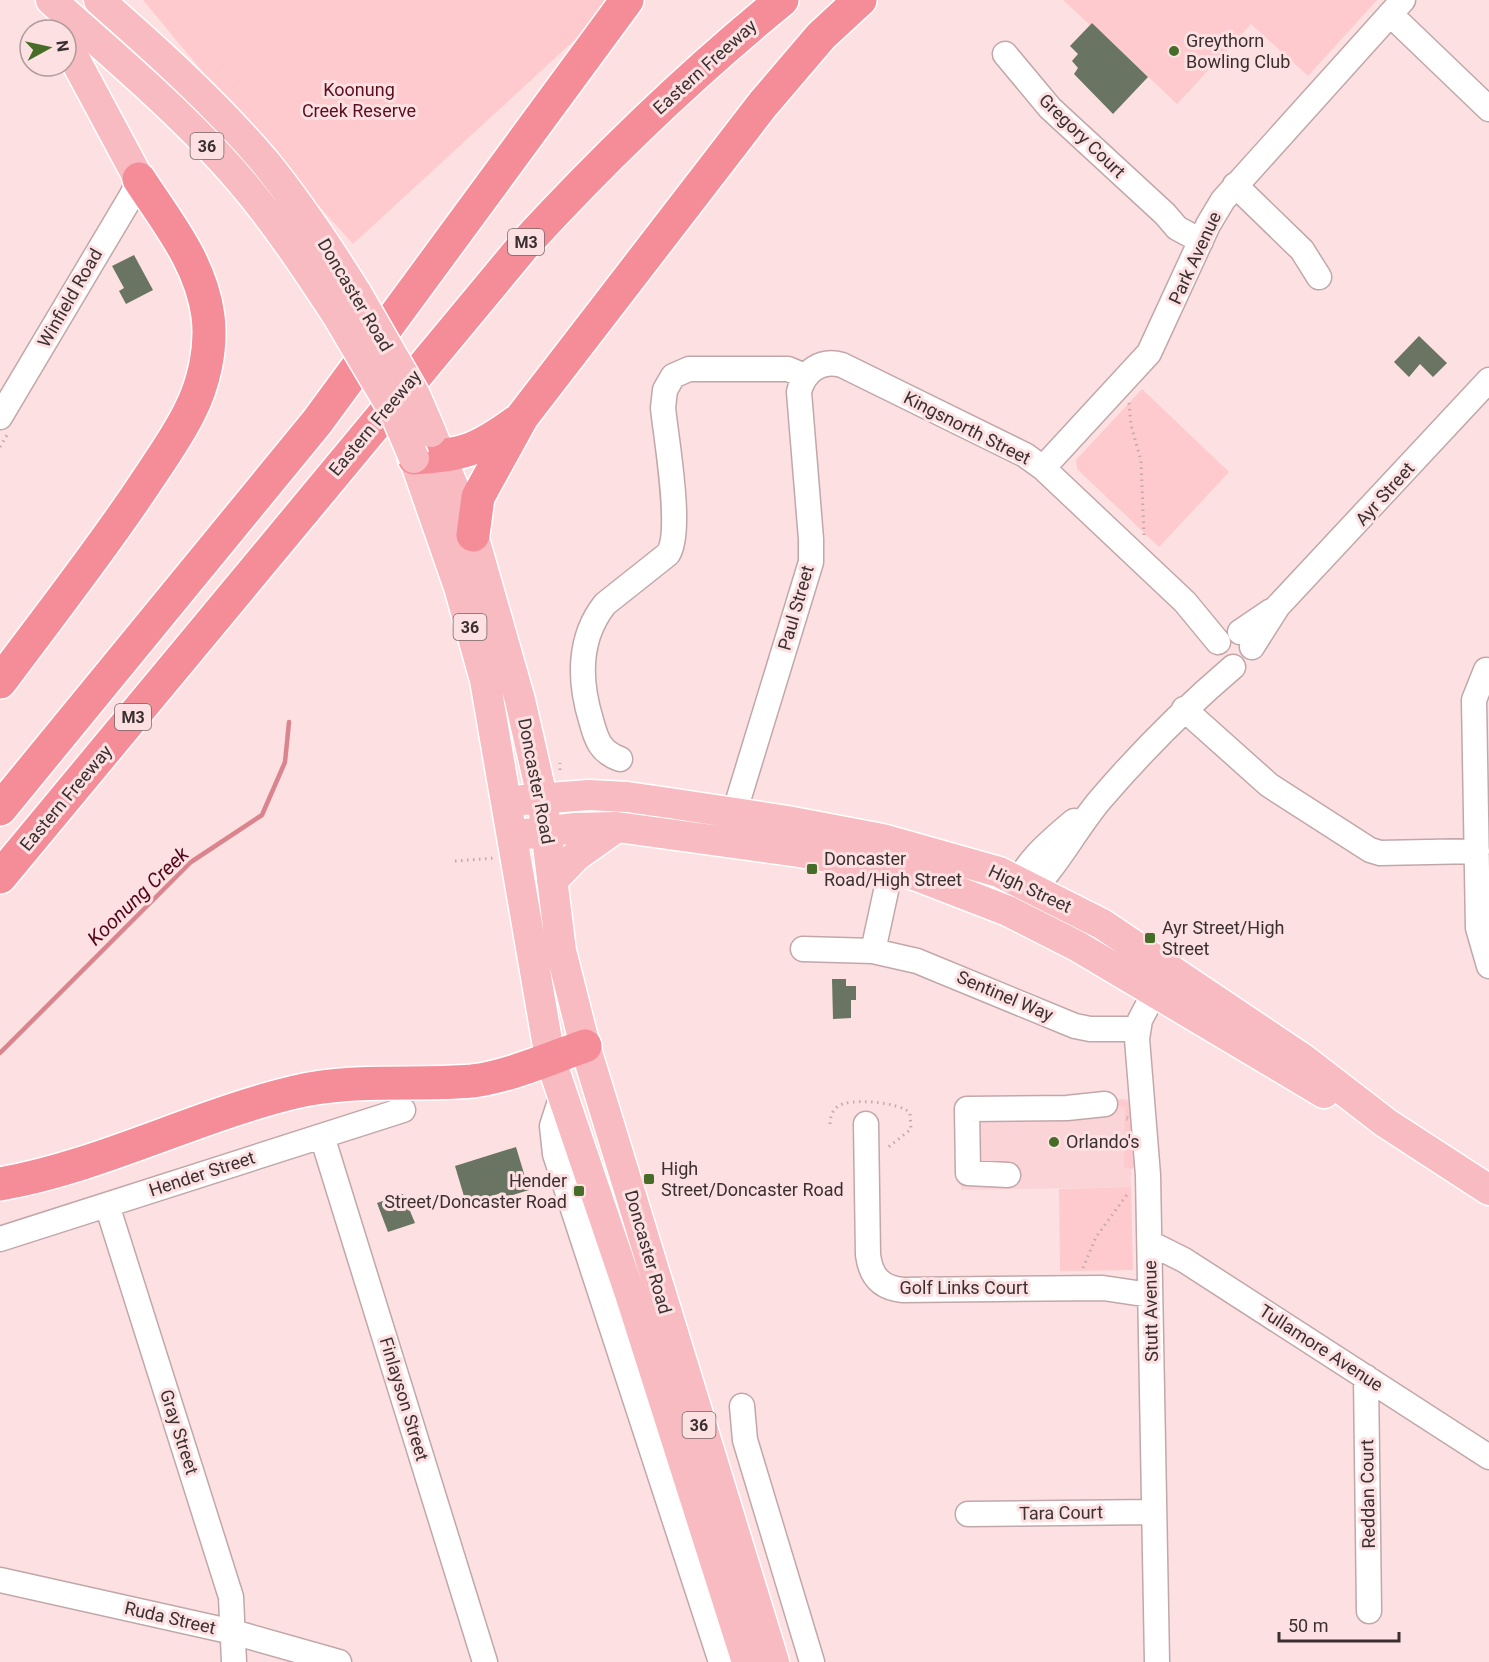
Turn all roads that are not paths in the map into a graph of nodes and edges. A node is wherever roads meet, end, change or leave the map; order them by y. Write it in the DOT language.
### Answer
graph roads {
  1 [pos="44,0"];
  2 [pos="51,0"];
  3 [pos="99,0"];
  4 [pos="627,0"];
  5 [pos="782,0"];
  6 [pos="860,0"];
  7 [pos="1396,7"];
  8 [pos="53,18"];
  9 [pos="1005,54"];
  10 [pos="78,65"];
  11 [pos="1489,109"];
  12 [pos="139,179"];
  13 [pos="1234,185"];
  14 [pos="1204,233"];
  15 [pos="1319,278"];
  16 [pos="347,305"];
  17 [pos="808,373"];
  18 [pos="1489,380"];
  19 [pos="0,417"];
  20 [pos="522,417"];
  21 [pos="428,449"];
  22 [pos="1043,468"];
  23 [pos="473,535"];
  24 [pos="1232,647"];
  25 [pos="1486,670"];
  26 [pos="0,682"];
  27 [pos="1184,709"];
  28 [pos="532,751"];
  29 [pos="620,759"];
  30 [pos="590,795"];
  31 [pos="542,797"];
  32 [pos="508,801"];
  33 [pos="0,809"];
  34 [pos="617,827"];
  35 [pos="730,827"];
  36 [pos="547,831"];
  37 [pos="513,835"];
  38 [pos="882,839"];
  39 [pos="1477,851"];
  40 [pos="891,868"];
  41 [pos="0,878"];
  42 [pos="552,881"];
  43 [pos="1025,885"];
  44 [pos="1008,911"];
  45 [pos="803,949"];
  46 [pos="873,951"];
  47 [pos="1489,966"];
  48 [pos="1162,979"];
  49 [pos="1138,1029"];
  50 [pos="585,1046"];
  51 [pos="550,1058"];
  52 [pos="563,1092"];
  53 [pos="1105,1104"];
  54 [pos="403,1110"];
  55 [pos="606,1112"];
  56 [pos="866,1124"];
  57 [pos="322,1136"];
  58 [pos="1008,1175"];
  59 [pos="0,1184"];
  60 [pos="1489,1190"];
  61 [pos="107,1205"];
  62 [pos="608,1228"];
  63 [pos="0,1239"];
  64 [pos="1150,1243"];
  65 [pos="1150,1287"];
  66 [pos="1366,1377"];
  67 [pos="742,1406"];
  68 [pos="1489,1457"];
  69 [pos="1154,1512"];
  70 [pos="968,1514"];
  71 [pos="0,1580"];
  72 [pos="1369,1611"];
  73 [pos="233,1632"];
  74 [pos="234,1662"];
  75 [pos="339,1662"];
  76 [pos="485,1662"];
  77 [pos="721,1662"];
  78 [pos="747,1662"];
  79 [pos="774,1662"];
  80 [pos="812,1662"];
  81 [pos="1157,1662"];
  1 -- 8 [label="main road"];
  2 -- 16 [label="main road, Doncaster Road / 36"];
  3 -- 16 [label="main road, Doncaster Road / 36"];
  4 -- 33 [label="highway, M3"];
  5 -- 41 [label="highway, Eastern Freeway / M3"];
  6 -- 20 [label="highway"];
  7 -- 11 [label="street"];
  7 -- 13 [label="street, Park Avenue"];
  9 -- 14 [label="street, Gregory Court"];
  10 -- 12 [label="main road"];
  12 -- 19 [label="street, Winfield Road"];
  12 -- 26 [label="highway"];
  13 -- 14 [label="street, Park Avenue"];
  13 -- 15 [label="street"];
  14 -- 22 [label="street, Park Avenue"];
  16 -- 21 [label="main road, Doncaster Road / 36, bridge"];
  17 -- 22 [label="street, Kingsnorth Street"];
  17 -- 29 [label="street"];
  17 -- 35 [label="street, Paul Street"];
  18 -- 24 [label="street, Ayr Street"];
  20 -- 21 [label="highway"];
  20 -- 23 [label="highway"];
  21 -- 23 [label="main road, Doncaster Road / 36"];
  21 -- 32 [label="main road, Doncaster Road / 36"];
  22 -- 24 [label="street, Kingsnorth Street"];
  23 -- 28 [label="main road, Doncaster Road / 36"];
  24 -- 27 [label="street, Ayr Street"];
  25 -- 39 [label="street"];
  27 -- 39 [label="street"];
  27 -- 43 [label="street, Ayr Street"];
  28 -- 30 [label="main road"];
  28 -- 31 [label="main road, Doncaster Road / 36"];
  30 -- 31 [label="main road, High Street"];
  30 -- 35 [label="main road, High Street"];
  31 -- 32 [label="main road, High Street"];
  31 -- 36 [label="main road, Doncaster Road / 36"];
  32 -- 37 [label="main road, Doncaster Road / 36"];
  34 -- 35 [label="main road, High Street"];
  34 -- 36 [label="main road, High Street"];
  34 -- 42 [label="main road"];
  35 -- 38 [label="main road, High Street"];
  35 -- 40 [label="main road, High Street"];
  36 -- 37 [label="main road, High Street"];
  36 -- 42 [label="main road, Doncaster Road / 36"];
  37 -- 51 [label="main road, Doncaster Road / 36"];
  38 -- 40 [label="street"];
  38 -- 43 [label="main road, High Street"];
  39 -- 47 [label="street"];
  40 -- 44 [label="main road, High Street"];
  40 -- 46 [label="street"];
  42 -- 50 [label="main road, Doncaster Road / 36"];
  43 -- 44 [label="street, Ayr Street"];
  43 -- 48 [label="main road, High Street"];
  44 -- 48 [label="main road, High Street"];
  45 -- 46 [label="street, Sentinel Way"];
  46 -- 49 [label="street, Sentinel Way"];
  48 -- 49 [label="street, Stutt Avenue"];
  48 -- 60 [label="main road, High Street"];
  49 -- 64 [label="street, Stutt Avenue"];
  50 -- 51 [label="highway"];
  50 -- 55 [label="main road, Doncaster Road / 36"];
  51 -- 52 [label="main road, Doncaster Road / 36"];
  51 -- 59 [label="highway"];
  52 -- 62 [label="main road, Doncaster Road / 36"];
  52 -- 77 [label="street"];
  53 -- 58 [label="street"];
  54 -- 57 [label="street, Hender Street"];
  55 -- 62 [label="main road"];
  55 -- 79 [label="main road, Doncaster Road / 36"];
  56 -- 65 [label="street, Golf Links Court"];
  57 -- 61 [label="street, Hender Street"];
  57 -- 76 [label="street, Finlayson Street"];
  61 -- 63 [label="street, Hender Street"];
  61 -- 73 [label="street, Gray Street"];
  62 -- 78 [label="main road, Doncaster Road / 36"];
  64 -- 65 [label="street, Stutt Avenue"];
  64 -- 66 [label="street, Tullamore Avenue"];
  65 -- 69 [label="street, Stutt Avenue"];
  66 -- 68 [label="street, Tullamore Avenue"];
  66 -- 72 [label="street, Reddan Court"];
  67 -- 80 [label="street"];
  69 -- 70 [label="street, Tara Court"];
  69 -- 81 [label="street, Stutt Avenue"];
  71 -- 73 [label="street, Ruda Street"];
  73 -- 74 [label="street, Gray Street"];
  73 -- 75 [label="street, Ruda Street"];
}
